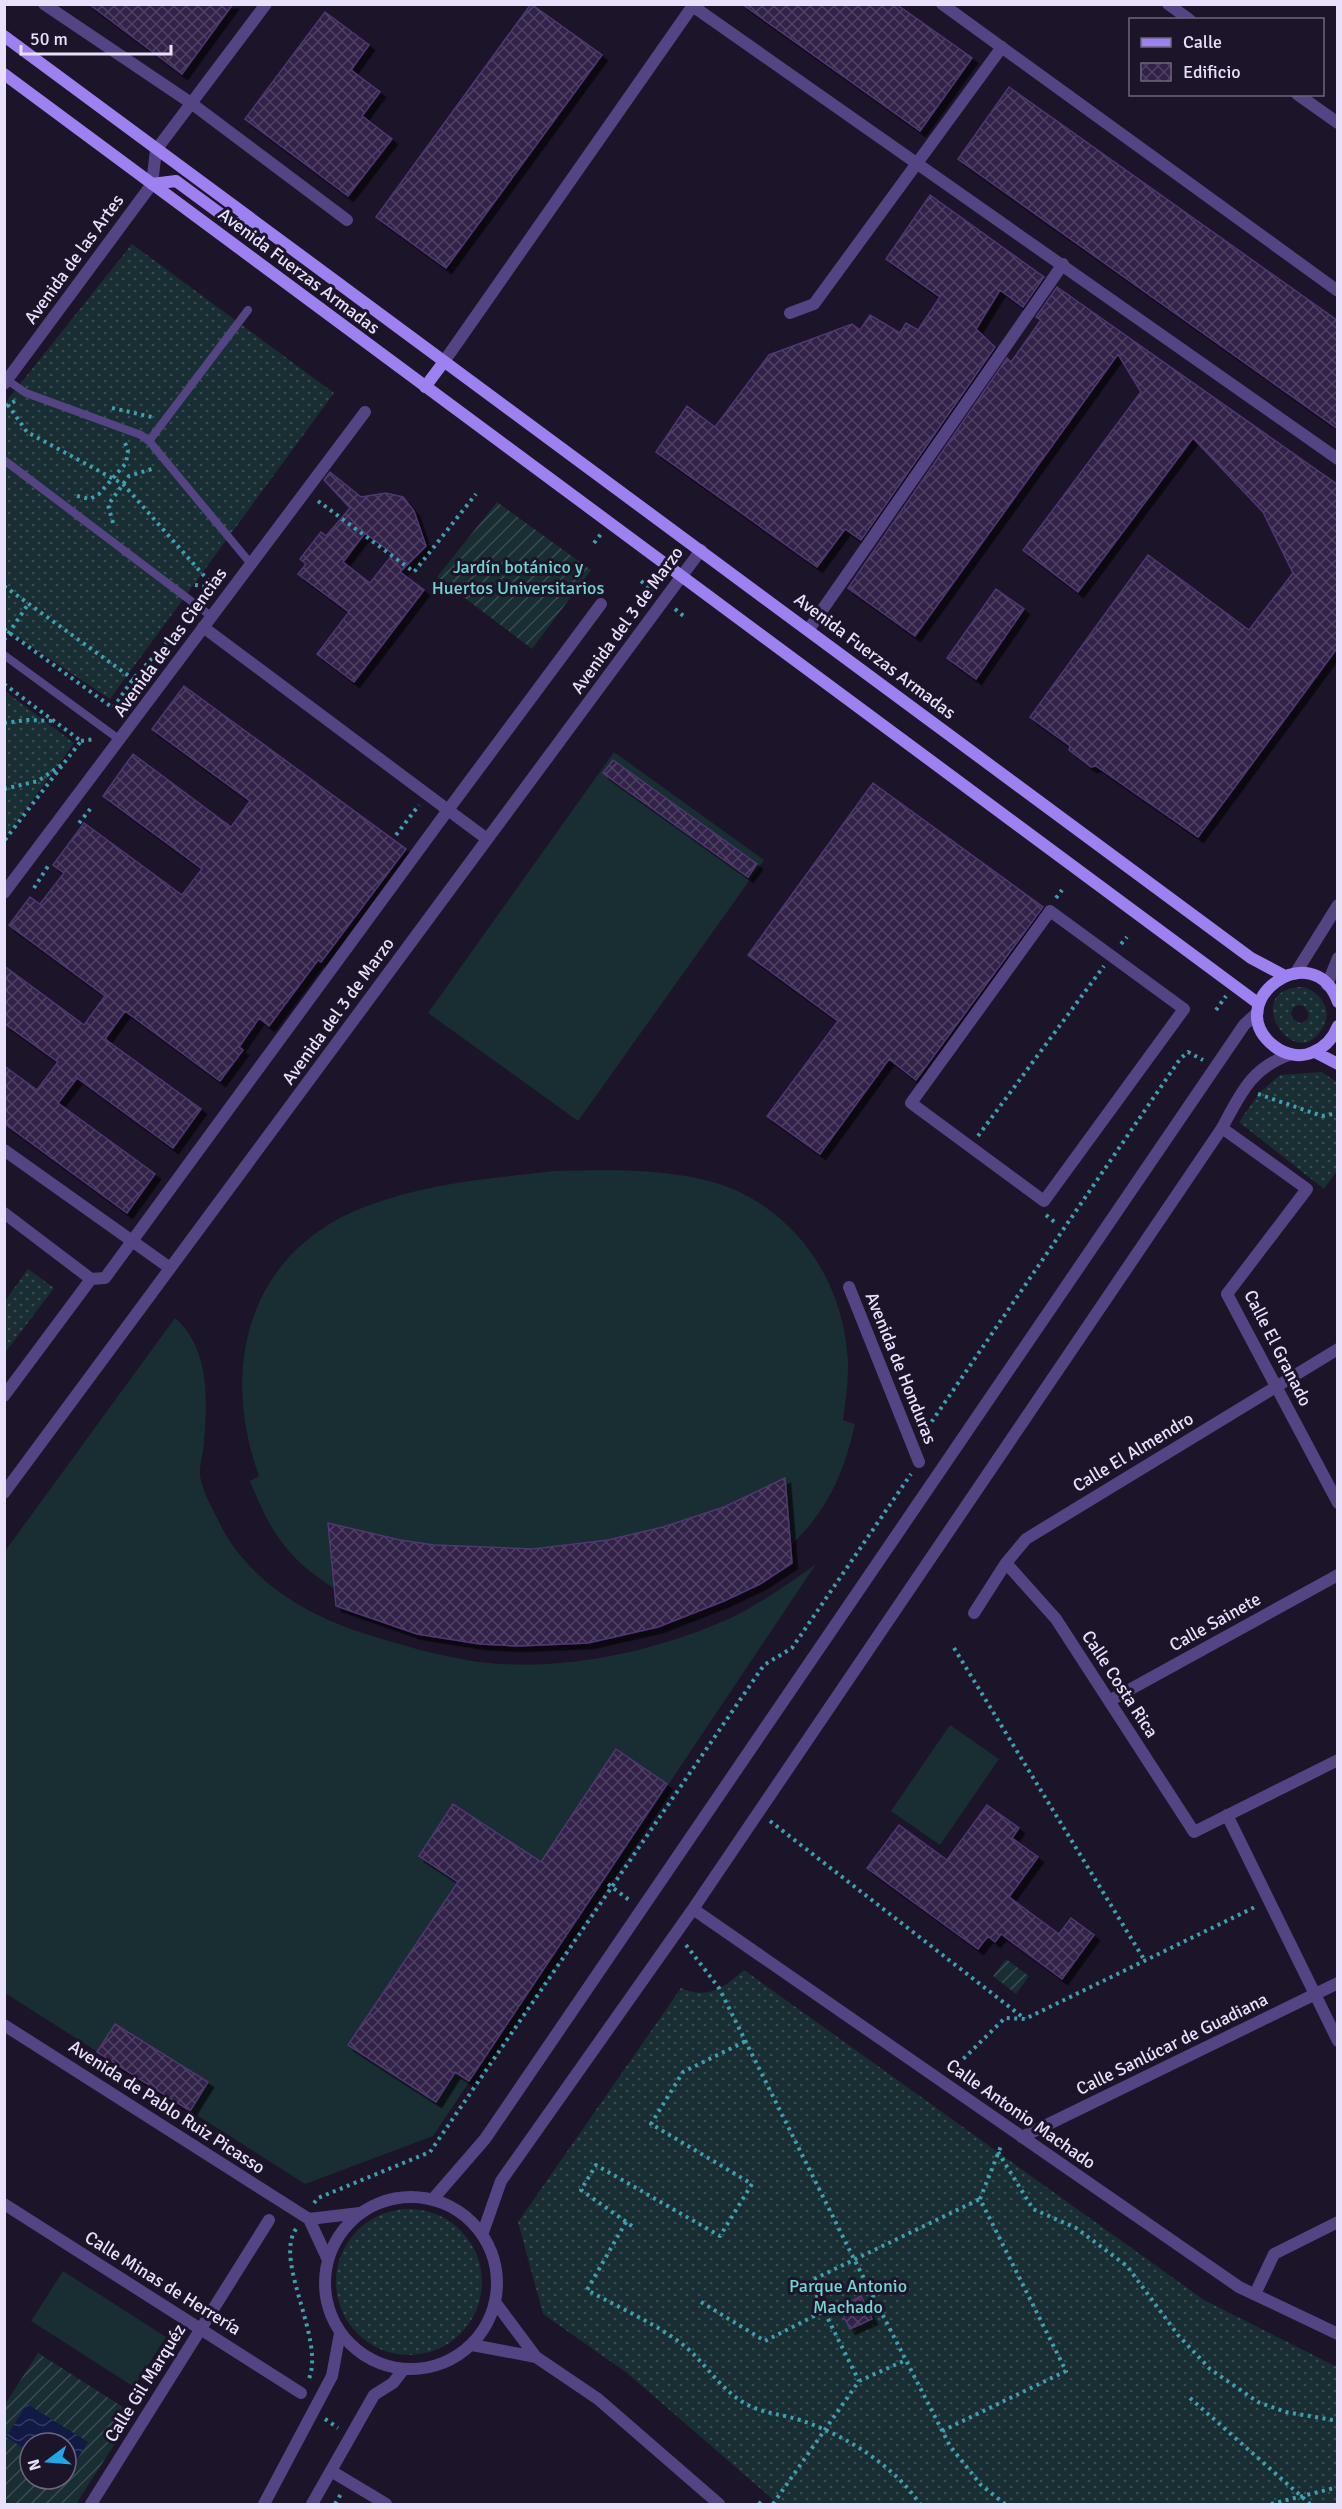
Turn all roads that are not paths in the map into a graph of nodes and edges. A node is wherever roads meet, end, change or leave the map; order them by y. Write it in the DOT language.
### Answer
graph roads {
  1 [pos="44,4"];
  2 [pos="266,4"];
  3 [pos="942,4"];
  4 [pos="1168,4"];
  5 [pos="694,6"];
  6 [pos="1187,18"];
  7 [pos="4,36"];
  8 [pos="1002,47"];
  9 [pos="4,74"];
  10 [pos="1300,96"];
  11 [pos="191,103"];
  12 [pos="1338,123"];
  13 [pos="156,150"];
  14 [pos="918,163"];
  15 [pos="152,184"];
  16 [pos="347,220"];
  17 [pos="255,223"];
  18 [pos="1063,264"];
  19 [pos="1338,291"];
  20 [pos="248,310"];
  21 [pos="790,313"];
  22 [pos="443,363"];
  23 [pos="6,382"];
  24 [pos="425,387"];
  25 [pos="364,412"];
  26 [pos="148,441"];
  27 [pos="1338,459"];
  28 [pos="4,460"];
  29 [pos="701,550"];
  30 [pos="251,564"];
  31 [pos="681,576"];
  32 [pos="601,604"];
  33 [pos="211,616"];
  34 [pos="203,627"];
  35 [pos="809,628"];
  36 [pos="4,655"];
  37 [pos="120,740"];
  38 [pos="448,810"];
  39 [pos="487,839"];
  40 [pos="4,893"];
  41 [pos="1338,905"];
  42 [pos="1111,956"];
  43 [pos="1338,958"];
  44 [pos="1290,975"];
  45 [pos="1327,985"];
  46 [pos="1338,1002"];
  47 [pos="1259,1008"];
  48 [pos="1338,1026"];
  49 [pos="1315,1052"];
  50 [pos="1291,1054"];
  51 [pos="1338,1064"];
  52 [pos="1222,1128"];
  53 [pos="4,1150"];
  54 [pos="4,1213"];
  55 [pos="132,1241"];
  56 [pos="170,1268"];
  57 [pos="91,1280"];
  58 [pos="849,1287"];
  59 [pos="1338,1349"];
  60 [pos="1276,1386"];
  61 [pos="4,1396"];
  62 [pos="919,1462"];
  63 [pos="4,1493"];
  64 [pos="1338,1503"];
  65 [pos="1006,1563"];
  66 [pos="1338,1575"];
  67 [pos="974,1613"];
  68 [pos="1109,1701"];
  69 [pos="1338,1760"];
  70 [pos="1227,1815"];
  71 [pos="693,1909"];
  72 [pos="1338,1983"];
  73 [pos="1314,1994"];
  74 [pos="4,2025"];
  75 [pos="1338,2041"];
  76 [pos="1022,2137"];
  77 [pos="433,2199"];
  78 [pos="4,2204"];
  79 [pos="360,2213"];
  80 [pos="307,2218"];
  81 [pos="269,2220"];
  82 [pos="1338,2222"];
  83 [pos="482,2235"];
  84 [pos="328,2260"];
  85 [pos="1255,2295"];
  86 [pos="495,2302"];
  87 [pos="201,2328"];
  88 [pos="340,2333"];
  89 [pos="1338,2334"];
  90 [pos="472,2345"];
  91 [pos="536,2357"];
  92 [pos="403,2370"];
  93 [pos="301,2393"];
  94 [pos="331,2471"];
  95 [pos="91,2505"];
  96 [pos="264,2505"];
  97 [pos="312,2505"];
  98 [pos="386,2505"];
  99 [pos="719,2505"];
  1 -- 11 [label="street"];
  2 -- 11 [label="street"];
  3 -- 8 [label="street"];
  4 -- 6 [label="street"];
  5 -- 14 [label="street"];
  5 -- 22 [label="street"];
  7 -- 13 [label="main road, Avenida Fuerzas Armadas"];
  8 -- 14 [label="street"];
  8 -- 19 [label="street"];
  9 -- 15 [label="main road, Avenida Fuerzas Armadas"];
  10 -- 12 [label="street"];
  11 -- 13 [label="street"];
  11 -- 16 [label="street"];
  13 -- 15 [label="street, Avenida de las Artes"];
  13 -- 17 [label="main road, Avenida Fuerzas Armadas"];
  14 -- 18 [label="street"];
  14 -- 21 [label="street"];
  15 -- 17 [label="main road, Avenida Fuerzas Armadas"];
  15 -- 23 [label="street, Avenida de las Artes"];
  15 -- 24 [label="main road, Avenida Fuerzas Armadas"];
  17 -- 22 [label="main road, Avenida Fuerzas Armadas"];
  18 -- 27 [label="street"];
  18 -- 35 [label="street"];
  20 -- 26 [label="lane"];
  22 -- 24 [label="main road"];
  22 -- 29 [label="main road, Avenida Fuerzas Armadas"];
  23 -- 26 [label="lane"];
  24 -- 31 [label="main road, Avenida Fuerzas Armadas"];
  25 -- 30 [label="street, Avenida de las Ciencias"];
  26 -- 30 [label="lane"];
  28 -- 33 [label="lane"];
  29 -- 31 [label="street, Avenida del 3 de Marzo"];
  29 -- 35 [label="main road, Avenida Fuerzas Armadas"];
  30 -- 33 [label="street, Avenida de las Ciencias"];
  31 -- 39 [label="street, Avenida del 3 de Marzo"];
  31 -- 47 [label="main road, Avenida Fuerzas Armadas"];
  32 -- 38 [label="street"];
  33 -- 34 [label="street, Avenida de las Ciencias"];
  34 -- 37 [label="street, Avenida de las Ciencias"];
  34 -- 38 [label="street"];
  35 -- 44 [label="main road, Avenida Fuerzas Armadas"];
  36 -- 37 [label="lane"];
  37 -- 40 [label="street, Avenida de las Ciencias"];
  38 -- 39 [label="street"];
  38 -- 55 [label="street"];
  39 -- 56 [label="street, Avenida del 3 de Marzo"];
  41 -- 44 [label="street"];
  42 -- 42 [label="street"];
  43 -- 45 [label="street"];
  44 -- 45 [label="main road, Avenida Fuerzas Armadas"];
  44 -- 47 [label="main road"];
  45 -- 46 [label="main road"];
  47 -- 50 [label="main road"];
  47 -- 77 [label="street"];
  48 -- 49 [label="main road"];
  49 -- 50 [label="main road"];
  49 -- 51 [label="main road"];
  50 -- 52 [label="street"];
  52 -- 60 [label="street, Calle El Granado"];
  52 -- 71 [label="street"];
  53 -- 55 [label="street"];
  54 -- 57 [label="street"];
  55 -- 56 [label="street"];
  55 -- 57 [label="street"];
  56 -- 63 [label="street, Avenida del 3 de Marzo"];
  57 -- 61 [label="street"];
  58 -- 62 [label="street, Avenida de Honduras"];
  59 -- 60 [label="street, Calle El Almendro"];
  60 -- 64 [label="street, Calle El Granado"];
  60 -- 65 [label="street, Calle El Almendro"];
  65 -- 67 [label="street, Calle El Almendro"];
  65 -- 68 [label="street, Calle Costa Rica"];
  66 -- 68 [label="street, Calle Sainete"];
  68 -- 70 [label="street, Calle Costa Rica"];
  69 -- 70 [label="street"];
  70 -- 73 [label="street"];
  71 -- 76 [label="street, Calle Antonio Machado"];
  71 -- 83 [label="street"];
  72 -- 73 [label="street, Calle Sanlúcar de Guadiana"];
  73 -- 75 [label="street"];
  73 -- 76 [label="street, Calle Sanlúcar de Guadiana"];
  74 -- 80 [label="street, Avenida de Pablo Ruiz Picasso"];
  76 -- 85 [label="street, Calle Antonio Machado"];
  77 -- 79 [label="street"];
  77 -- 83 [label="street"];
  78 -- 87 [label="street, Calle Minas de Herrería"];
  79 -- 80 [label="street"];
  79 -- 84 [label="street"];
  80 -- 84 [label="street"];
  81 -- 87 [label="street, Calle Gil Marquéz"];
  82 -- 85 [label="street"];
  83 -- 86 [label="street"];
  84 -- 88 [label="street"];
  85 -- 89 [label="street, Calle Antonio Machado"];
  86 -- 90 [label="street"];
  86 -- 91 [label="street"];
  87 -- 93 [label="street, Calle Minas de Herrería"];
  87 -- 95 [label="street, Calle Gil Marquéz"];
  88 -- 92 [label="street"];
  88 -- 96 [label="street"];
  90 -- 91 [label="street"];
  90 -- 92 [label="street"];
  91 -- 99 [label="street"];
  92 -- 94 [label="street"];
  94 -- 97 [label="street"];
  94 -- 98 [label="street"];
}
